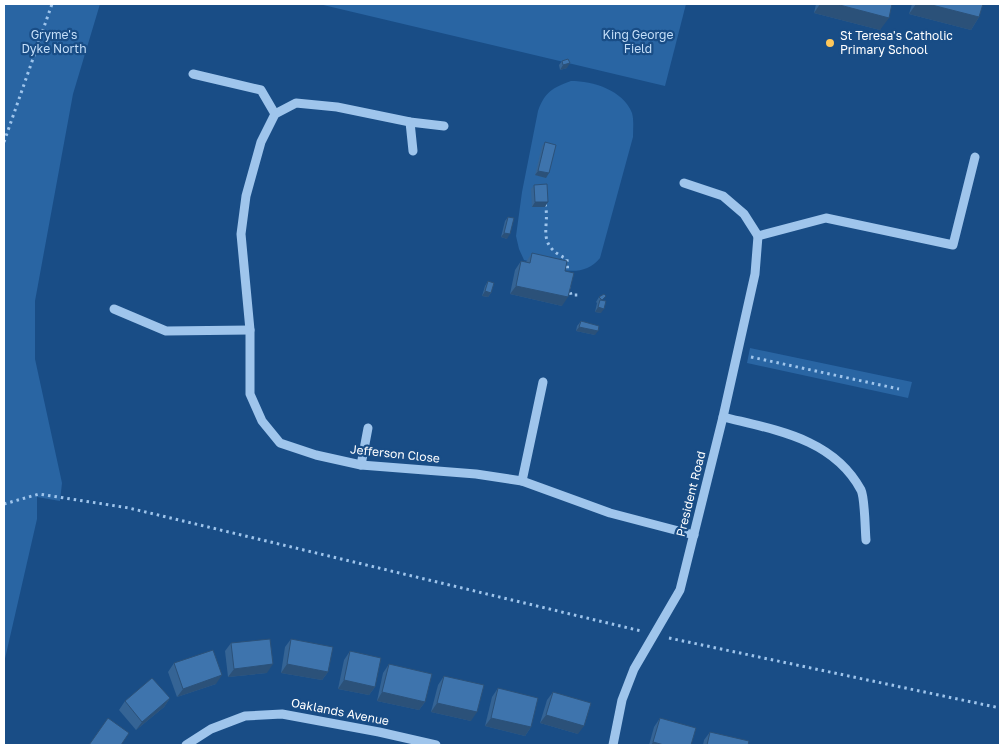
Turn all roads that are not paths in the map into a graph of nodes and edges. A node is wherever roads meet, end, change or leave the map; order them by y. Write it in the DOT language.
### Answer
graph roads {
  1 [pos="193,74"];
  2 [pos="275,114"];
  3 [pos="410,122"];
  4 [pos="444,126"];
  5 [pos="413,151"];
  6 [pos="975,157"];
  7 [pos="684,183"];
  8 [pos="758,236"];
  9 [pos="114,309"];
  10 [pos="250,330"];
  11 [pos="544,382"];
  12 [pos="723,417"];
  13 [pos="368,428"];
  14 [pos="361,465"];
  15 [pos="522,481"];
  16 [pos="694,535"];
  17 [pos="866,540"];
  18 [pos="186,745"];
  19 [pos="436,745"];
  20 [pos="613,745"];
  1 -- 2 [label="street"];
  2 -- 3 [label="street"];
  2 -- 10 [label="street, Jefferson Close"];
  3 -- 4 [label="street"];
  3 -- 5 [label="street"];
  6 -- 8 [label="street"];
  7 -- 8 [label="street"];
  8 -- 12 [label="street, President Road"];
  9 -- 10 [label="street"];
  10 -- 14 [label="street, Jefferson Close"];
  11 -- 15 [label="street"];
  12 -- 16 [label="street, President Road"];
  12 -- 17 [label="street"];
  13 -- 14 [label="street"];
  14 -- 15 [label="street, Jefferson Close"];
  15 -- 16 [label="street, Jefferson Close"];
  16 -- 20 [label="street, President Road"];
  18 -- 19 [label="street, Oaklands Avenue"];
}
